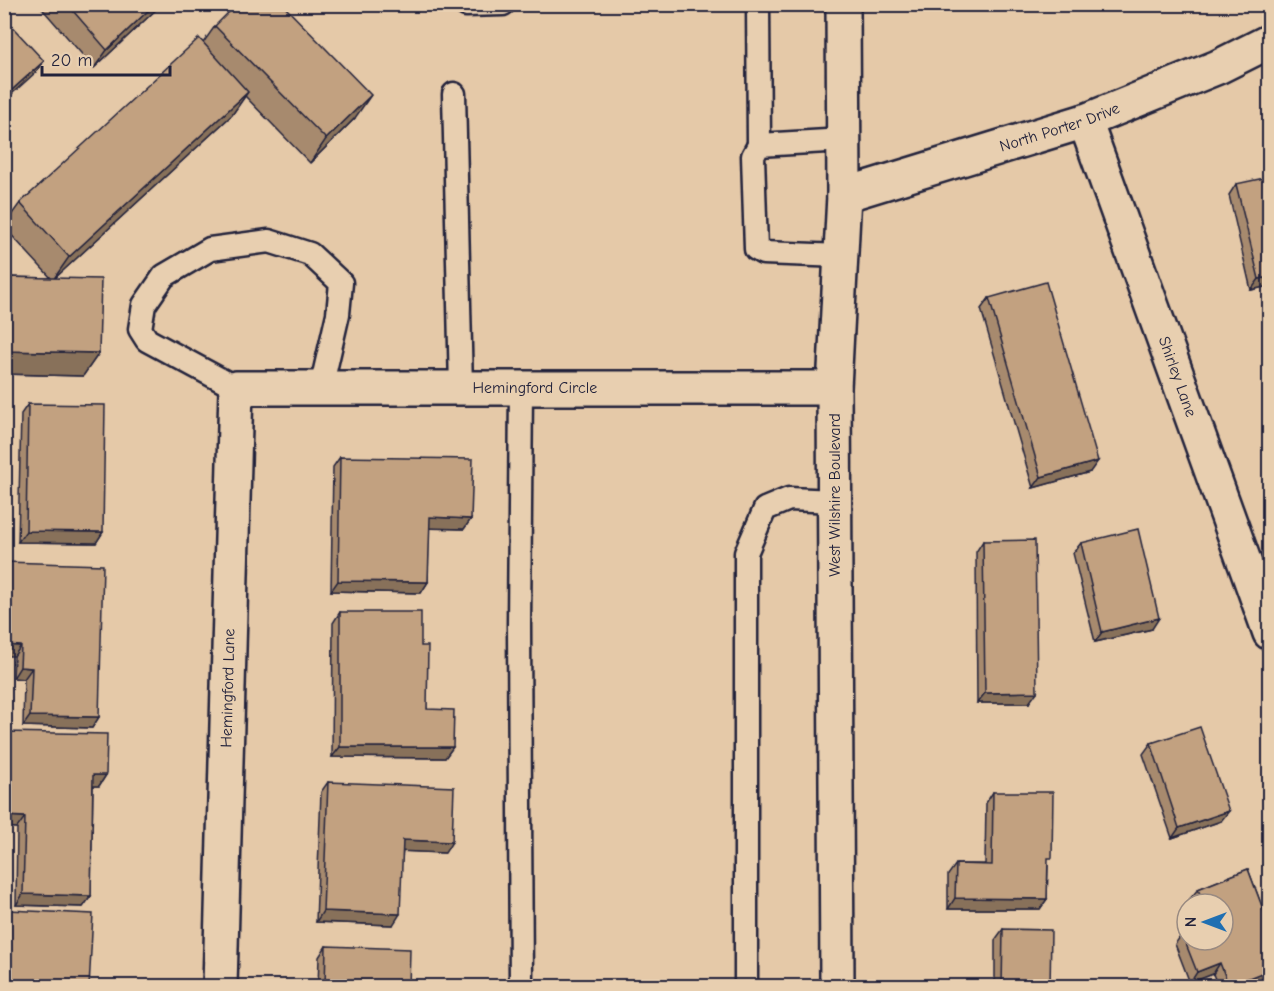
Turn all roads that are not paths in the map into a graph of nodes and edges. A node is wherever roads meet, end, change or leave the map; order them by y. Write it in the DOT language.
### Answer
graph roads {
  1 [pos="503,4"];
  2 [pos="758,4"];
  3 [pos="843,4"];
  4 [pos="466,5"];
  5 [pos="1269,41"];
  6 [pos="454,94"];
  7 [pos="1085,121"];
  8 [pos="844,140"];
  9 [pos="759,145"];
  10 [pos="844,195"];
  11 [pos="841,256"];
  12 [pos="237,388"];
  13 [pos="321,388"];
  14 [pos="461,388"];
  15 [pos="521,388"];
  16 [pos="834,388"];
  17 [pos="835,501"];
  18 [pos="1269,633"];
  19 [pos="219,987"];
  20 [pos="521,987"];
  21 [pos="746,987"];
  22 [pos="837,987"];
  1 -- 4 [label="lane"];
  2 -- 9 [label="lane"];
  3 -- 8 [label="street, West Wilshire Boulevard"];
  5 -- 7 [label="street, North Porter Drive"];
  6 -- 14 [label="lane"];
  7 -- 10 [label="street, North Porter Drive"];
  7 -- 18 [label="street, Shirley Lane"];
  8 -- 9 [label="lane"];
  8 -- 10 [label="street, West Wilshire Boulevard"];
  9 -- 11 [label="lane"];
  10 -- 11 [label="street, West Wilshire Boulevard"];
  11 -- 16 [label="street, West Wilshire Boulevard"];
  12 -- 13 [label="street, Hemingford Circle"];
  12 -- 13 [label="lane"];
  12 -- 19 [label="street, Hemingford Lane"];
  13 -- 14 [label="street, Hemingford Circle"];
  14 -- 15 [label="street, Hemingford Circle"];
  15 -- 16 [label="street, Hemingford Circle"];
  15 -- 20 [label="lane"];
  16 -- 17 [label="street, West Wilshire Boulevard"];
  17 -- 21 [label="lane"];
  17 -- 22 [label="street, West Wilshire Boulevard"];
}
